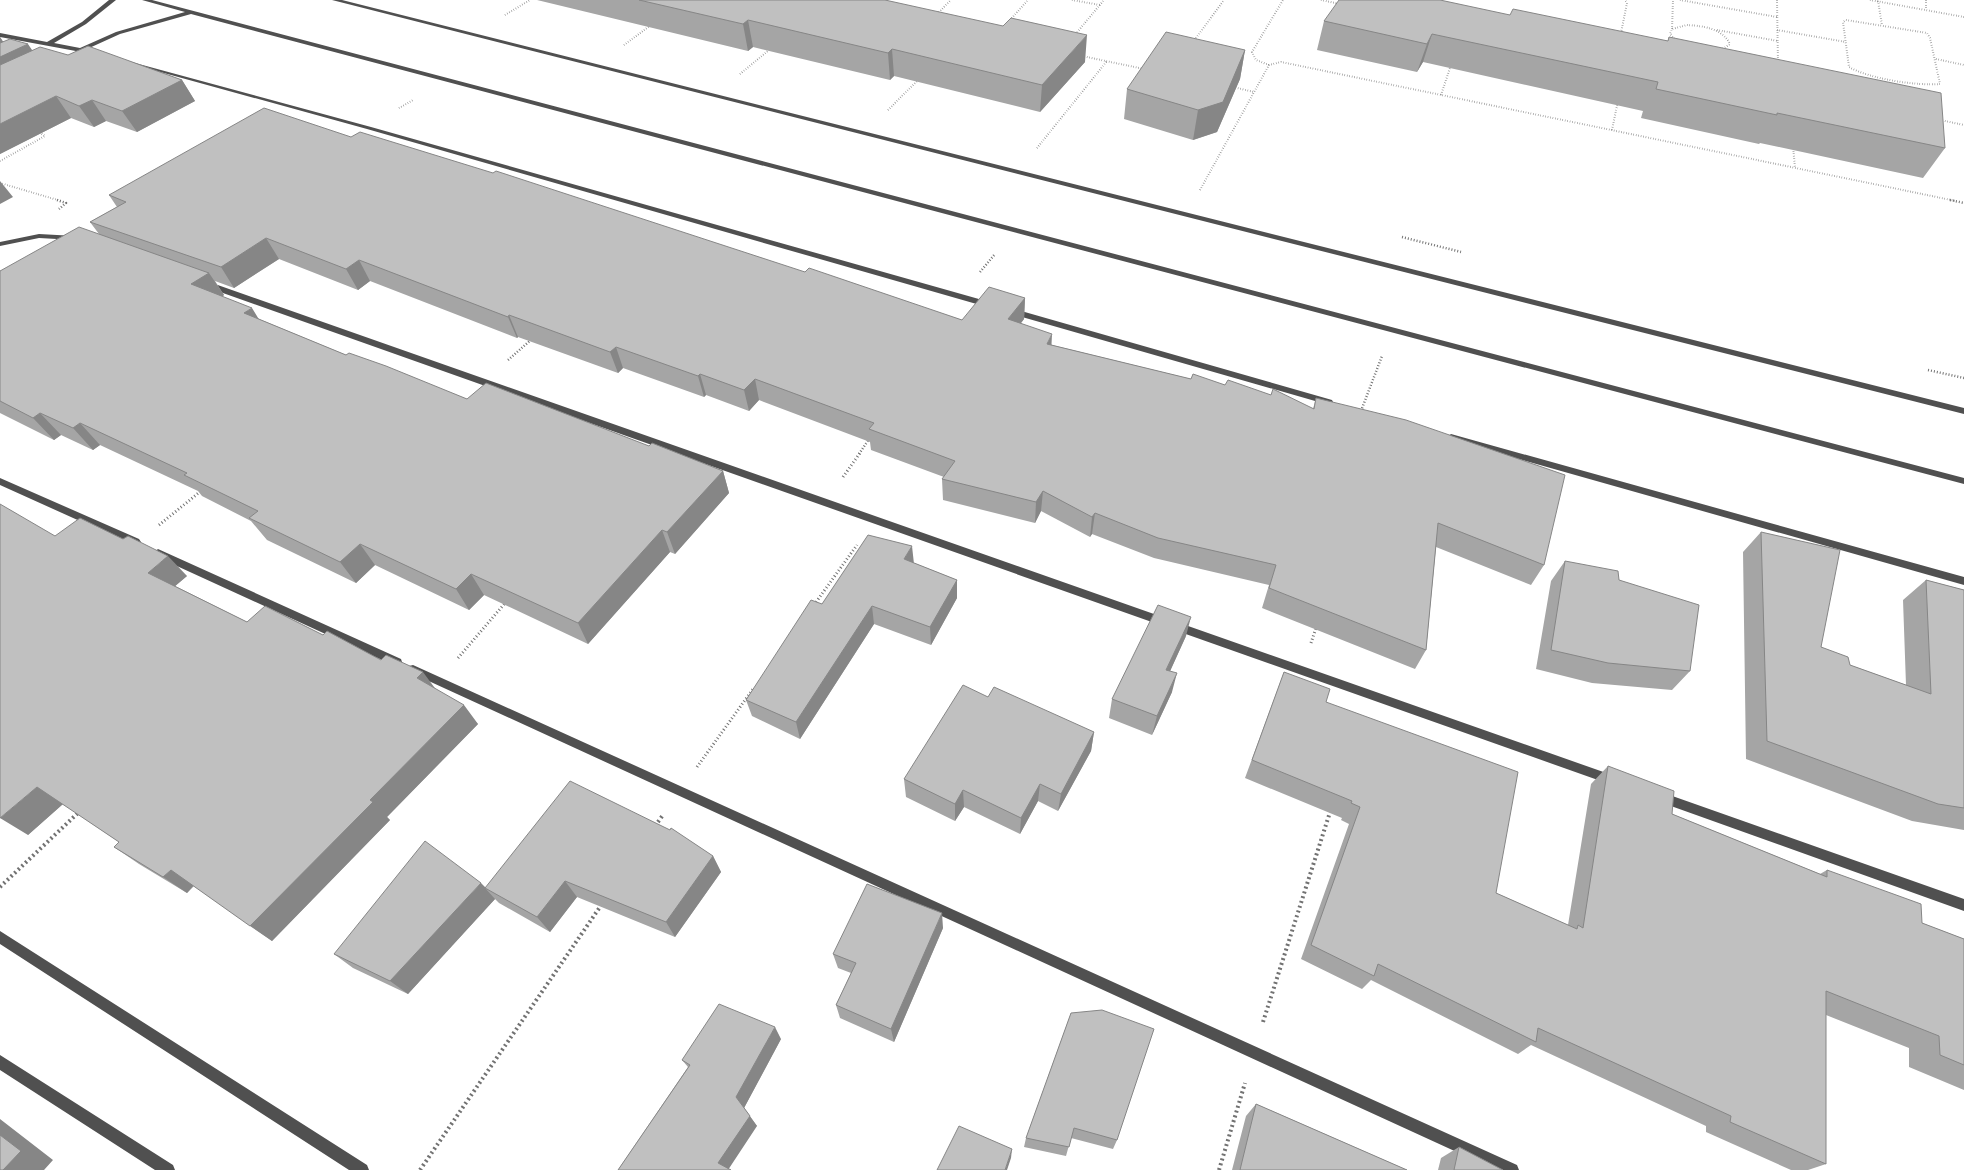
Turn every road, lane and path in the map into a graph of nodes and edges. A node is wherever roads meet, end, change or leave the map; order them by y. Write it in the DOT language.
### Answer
graph roads {
  1 [pos="113,0"];
  2 [pos="145,0"];
  3 [pos="335,0"];
  4 [pos="951,0"];
  5 [pos="1028,0"];
  6 [pos="1072,0"];
  7 [pos="1104,0"];
  8 [pos="1224,0"];
  9 [pos="1283,0"];
  10 [pos="1321,0"];
  11 [pos="1625,0"];
  12 [pos="1673,0"];
  13 [pos="1680,0"];
  14 [pos="1777,0"];
  15 [pos="1870,0"];
  16 [pos="1926,0"];
  17 [pos="1878,1"];
  18 [pos="1340,4"];
  19 [pos="1100,5"];
  20 [pos="1926,10"];
  21 [pos="192,13"];
  22 [pos="1777,17"];
  23 [pos="1964,17"];
  24 [pos="934,18"];
  25 [pos="657,21"];
  26 [pos="1006,25"];
  27 [pos="1882,25"];
  28 [pos="1708,28"];
  29 [pos="1672,29"];
  30 [pos="1777,30"];
  31 [pos="0,35"];
  32 [pos="1072,38"];
  33 [pos="1620,38"];
  34 [pos="1778,41"];
  35 [pos="1846,42"];
  36 [pos="776,44"];
  37 [pos="1191,44"];
  38 [pos="44,46"];
  39 [pos="1679,46"];
  40 [pos="1689,48"];
  41 [pos="82,50"];
  42 [pos="100,54"];
  43 [pos="1080,55"];
  44 [pos="65,57"];
  45 [pos="119,59"];
  46 [pos="1936,59"];
  47 [pos="1108,61"];
  48 [pos="1452,61"];
  49 [pos="1964,64"];
  50 [pos="594,65"];
  51 [pos="1270,65"];
  52 [pos="1778,68"];
  53 [pos="1152,70"];
  54 [pos="925,73"];
  55 [pos="1890,78"];
  56 [pos="446,80"];
  57 [pos="1226,86"];
  58 [pos="1892,86"];
  59 [pos="1254,92"];
  60 [pos="1619,94"];
  61 [pos="1441,95"];
  62 [pos="714,96"];
  63 [pos="1936,119"];
  64 [pos="1964,125"];
  65 [pos="368,128"];
  66 [pos="1612,130"];
  67 [pos="35,131"];
  68 [pos="865,134"];
  69 [pos="1793,140"];
  70 [pos="0,161"];
  71 [pos="1795,168"];
  72 [pos="1017,172"];
  73 [pos="1964,203"];
  74 [pos="1186,215"];
  75 [pos="1014,230"];
  76 [pos="89,242"];
  77 [pos="0,244"];
  78 [pos="201,282"];
  79 [pos="961,297"];
  80 [pos="995,306"];
  81 [pos="1004,309"];
  82 [pos="1392,330"];
  83 [pos="534,337"];
  84 [pos="484,382"];
  85 [pos="1361,411"];
  86 [pos="1964,411"];
  87 [pos="1446,435"];
  88 [pos="870,437"];
  89 [pos="1964,480"];
  90 [pos="0,481"];
  91 [pos="205,488"];
  92 [pos="825,502"];
  93 [pos="875,520"];
  94 [pos="137,543"];
  95 [pos="1964,581"];
  96 [pos="510,598"];
  97 [pos="812,608"];
  98 [pos="1319,620"];
  99 [pos="1301,670"];
  100 [pos="438,680"];
  101 [pos="754,687"];
  102 [pos="1620,783"];
  103 [pos="680,791"];
  104 [pos="1648,793"];
  105 [pos="87,805"];
  106 [pos="1332,807"];
  107 [pos="652,831"];
  108 [pos="0,887"];
  109 [pos="608,896"];
  110 [pos="1964,905"];
  111 [pos="0,937"];
  112 [pos="1254,1052"];
  113 [pos="0,1062"];
  114 [pos="168,1170"];
  115 [pos="362,1170"];
  116 [pos="420,1170"];
  117 [pos="1219,1170"];
  118 [pos="1512,1170"];
  1 -- 38 [label="street"];
  2 -- 21 [label="street"];
  3 -- 50 [label="street"];
  4 -- 24 [label="path"];
  5 -- 26 [label="path"];
  6 -- 19 [label="path"];
  7 -- 19 [label="path"];
  8 -- 37 [label="path"];
  9 -- 51 [label="path"];
  10 -- 18 [label="path"];
  11 -- 33 [label="path"];
  12 -- 29 [label="path"];
  13 -- 22 [label="path"];
  14 -- 22 [label="path"];
  15 -- 17 [label="path"];
  16 -- 20 [label="path"];
  17 -- 20 [label="path"];
  17 -- 27 [label="path"];
  19 -- 32 [label="path"];
  20 -- 23 [label="path"];
  21 -- 41 [label="street"];
  21 -- 56 [label="street"];
  22 -- 30 [label="path"];
  25 -- 50 [label="path"];
  27 -- 35 [label="path"];
  27 -- 46 [label="path"];
  28 -- 29 [label="path"];
  28 -- 34 [label="path"];
  28 -- 40 [label="path"];
  29 -- 40 [label="path"];
  30 -- 34 [label="path"];
  30 -- 35 [label="path"];
  31 -- 38 [label="street"];
  34 -- 52 [label="path"];
  35 -- 55 [label="path"];
  36 -- 62 [label="path"];
  38 -- 41 [label="street"];
  39 -- 40 [label="path"];
  41 -- 42 [label="street"];
  41 -- 44 [label="street"];
  43 -- 47 [label="path"];
  45 -- 65 [label="street"];
  46 -- 49 [label="path"];
  46 -- 55 [label="path"];
  47 -- 53 [label="path"];
  47 -- 72 [label="path"];
  48 -- 61 [label="path"];
  50 -- 62 [label="street"];
  51 -- 59 [label="path"];
  51 -- 61 [label="path"];
  54 -- 68 [label="path"];
  55 -- 58 [label="path"];
  56 -- 65 [label="path"];
  56 -- 75 [label="street"];
  57 -- 59 [label="path"];
  59 -- 74 [label="path"];
  60 -- 66 [label="path"];
  61 -- 66 [label="path"];
  62 -- 68 [label="street"];
  63 -- 64 [label="path"];
  65 -- 79 [label="street"];
  66 -- 71 [label="path"];
  67 -- 70 [label="path"];
  68 -- 72 [label="street"];
  69 -- 71 [label="path"];
  71 -- 73 [label="path"];
  72 -- 74 [label="street"];
  74 -- 86 [label="street"];
  75 -- 79 [label="path"];
  75 -- 82 [label="street"];
  76 -- 77 [label="street"];
  78 -- 84 [label="street"];
  79 -- 80 [label="street"];
  81 -- 85 [label="street"];
  82 -- 85 [label="path"];
  82 -- 89 [label="street"];
  83 -- 84 [label="path"];
  84 -- 92 [label="street"];
  87 -- 95 [label="street"];
  88 -- 92 [label="path"];
  90 -- 94 [label="street"];
  91 -- 94 [label="path"];
  92 -- 93 [label="street"];
  93 -- 97 [label="path"];
  93 -- 99 [label="street"];
  94 -- 100 [label="street"];
  96 -- 100 [label="path"];
  98 -- 99 [label="path"];
  99 -- 102 [label="street"];
  100 -- 103 [label="street"];
  101 -- 103 [label="path"];
  103 -- 107 [label="path"];
  103 -- 112 [label="street"];
  104 -- 110 [label="street"];
  105 -- 108 [label="path"];
  106 -- 112 [label="path"];
  109 -- 116 [label="path"];
  111 -- 115 [label="street"];
  112 -- 117 [label="path"];
  112 -- 118 [label="street"];
  113 -- 114 [label="street"];
}
